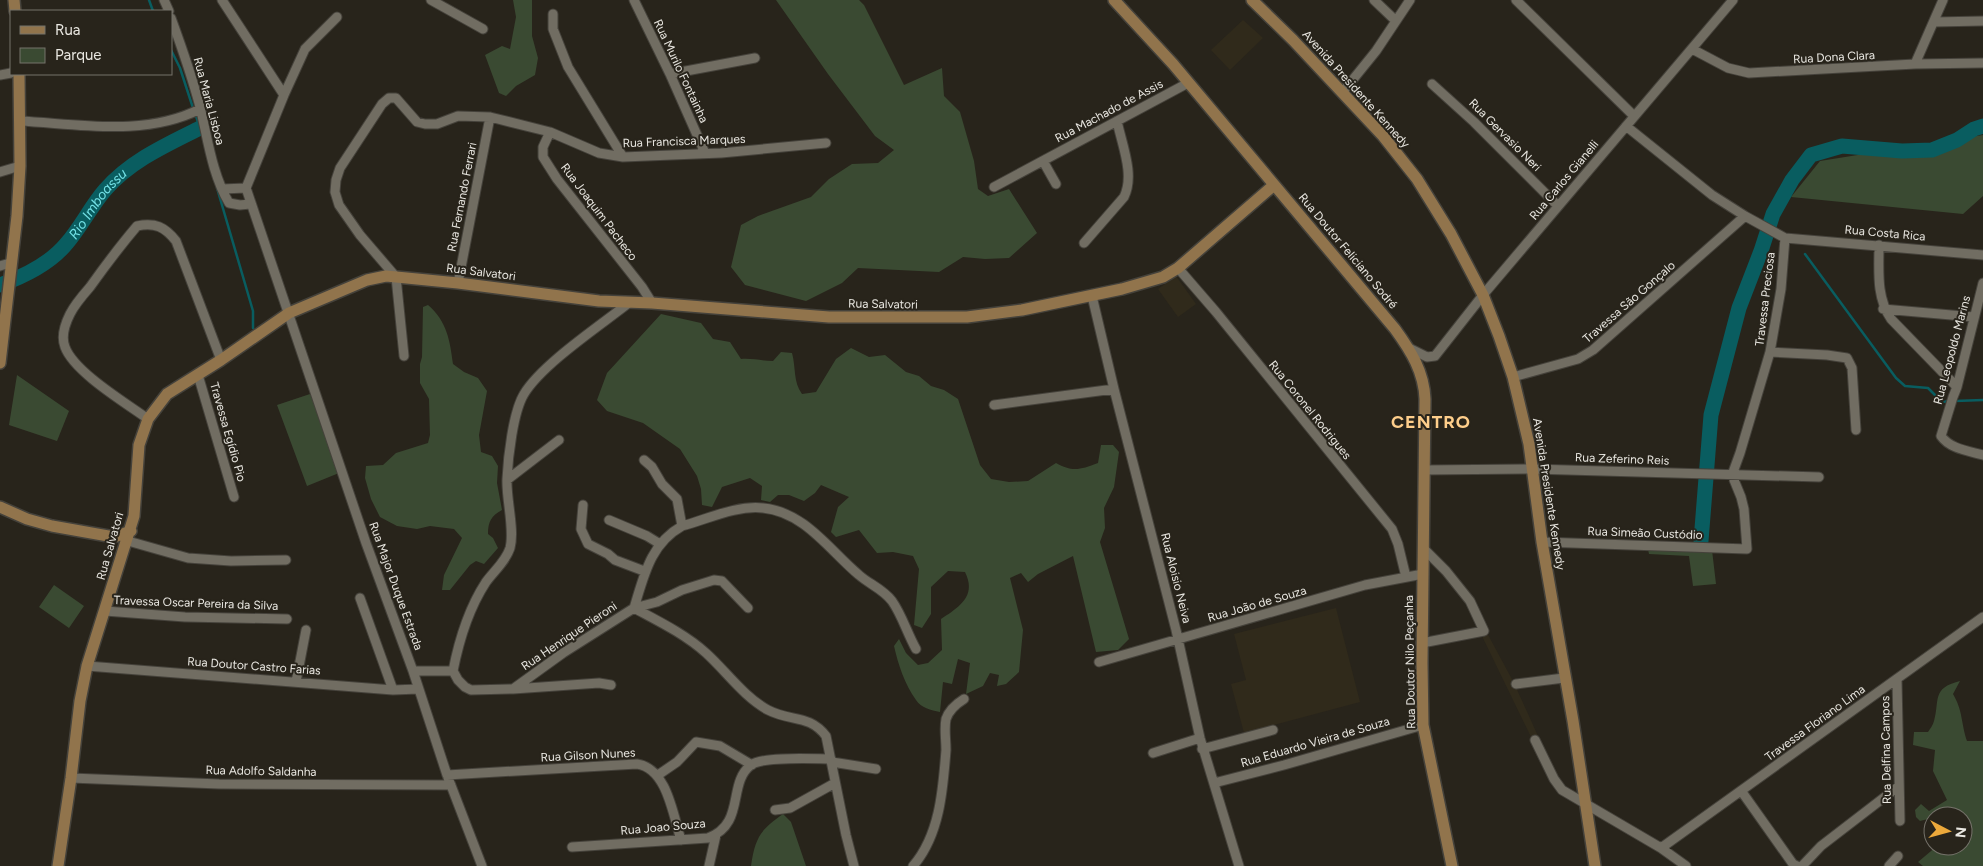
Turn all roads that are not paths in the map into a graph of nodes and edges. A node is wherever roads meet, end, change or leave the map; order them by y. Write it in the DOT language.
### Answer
graph roads {
  1 [pos="222,0"];
  2 [pos="634,0"];
  3 [pos="1114,0"];
  4 [pos="1252,0"];
  5 [pos="1374,0"];
  6 [pos="1410,0"];
  7 [pos="1516,0"];
  8 [pos="1733,0"];
  9 [pos="1943,0"];
  10 [pos="436,1"];
  11 [pos="553,14"];
  12 [pos="337,17"];
  13 [pos="1396,21"];
  14 [pos="1983,21"];
  15 [pos="172,22"];
  16 [pos="1934,22"];
  17 [pos="483,29"];
  18 [pos="1692,49"];
  19 [pos="755,58"];
  20 [pos="1983,63"];
  21 [pos="1915,64"];
  22 [pos="670,74"];
  23 [pos="19,75"];
  24 [pos="1188,83"];
  25 [pos="1432,84"];
  26 [pos="1342,93"];
  27 [pos="284,95"];
  28 [pos="194,112"];
  29 [pos="1634,116"];
  30 [pos="490,117"];
  31 [pos="20,120"];
  32 [pos="1117,121"];
  33 [pos="1626,126"];
  34 [pos="550,132"];
  35 [pos="826,144"];
  36 [pos="705,153"];
  37 [pos="623,157"];
  38 [pos="1043,161"];
  39 [pos="20,166"];
  40 [pos="0,172"];
  41 [pos="1056,184"];
  42 [pos="1274,185"];
  43 [pos="994,187"];
  44 [pos="246,188"];
  45 [pos="222,189"];
  46 [pos="250,204"];
  47 [pos="1558,206"];
  48 [pos="1745,216"];
  49 [pos="1782,237"];
  50 [pos="1084,243"];
  51 [pos="1879,245"];
  52 [pos="1983,254"];
  53 [pos="6,268"];
  54 [pos="1178,268"];
  55 [pos="396,276"];
  56 [pos="458,282"];
  57 [pos="1983,283"];
  58 [pos="1483,295"];
  59 [pos="1092,296"];
  60 [pos="630,302"];
  61 [pos="652,303"];
  62 [pos="1884,309"];
  63 [pos="289,313"];
  64 [pos="1974,317"];
  65 [pos="1409,348"];
  66 [pos="1770,352"];
  67 [pos="404,356"];
  68 [pos="221,360"];
  69 [pos="0,363"];
  70 [pos="198,375"];
  71 [pos="1513,377"];
  72 [pos="1957,387"];
  73 [pos="1114,389"];
  74 [pos="994,405"];
  75 [pos="148,419"];
  76 [pos="1856,430"];
  77 [pos="559,440"];
  78 [pos="1983,455"];
  79 [pos="644,460"];
  80 [pos="1532,469"];
  81 [pos="1424,470"];
  82 [pos="1732,475"];
  83 [pos="1818,477"];
  84 [pos="507,480"];
  85 [pos="234,497"];
  86 [pos="583,505"];
  87 [pos="0,507"];
  88 [pos="609,520"];
  89 [pos="682,526"];
  90 [pos="129,536"];
  91 [pos="114,537"];
  92 [pos="1542,542"];
  93 [pos="660,544"];
  94 [pos="1424,548"];
  95 [pos="124,553"];
  96 [pos="286,560"];
  97 [pos="644,571"];
  98 [pos="1423,574"];
  99 [pos="1406,576"];
  100 [pos="360,598"];
  101 [pos="634,608"];
  102 [pos="748,608"];
  103 [pos="105,611"];
  104 [pos="1983,617"];
  105 [pos="287,619"];
  106 [pos="306,630"];
  107 [pos="1178,640"];
  108 [pos="1422,643"];
  109 [pos="916,649"];
  110 [pos="1099,662"];
  111 [pos="88,666"];
  112 [pos="413,671"];
  113 [pos="453,671"];
  114 [pos="1564,678"];
  115 [pos="1897,680"];
  116 [pos="296,682"];
  117 [pos="1516,684"];
  118 [pos="611,685"];
  119 [pos="418,689"];
  120 [pos="513,689"];
  121 [pos="393,690"];
  122 [pos="964,700"];
  123 [pos="1423,725"];
  124 [pos="1273,730"];
  125 [pos="1200,738"];
  126 [pos="1535,740"];
  127 [pos="1202,749"];
  128 [pos="1152,753"];
  129 [pos="831,761"];
  130 [pos="752,765"];
  131 [pos="876,769"];
  132 [pos="658,774"];
  133 [pos="447,775"];
  134 [pos="71,778"];
  135 [pos="834,783"];
  136 [pos="1214,783"];
  137 [pos="451,785"];
  138 [pos="1899,786"];
  139 [pos="1742,792"];
  140 [pos="1585,802"];
  141 [pos="775,810"];
  142 [pos="1900,821"];
  143 [pos="716,835"];
  144 [pos="681,840"];
  145 [pos="572,847"];
  146 [pos="1661,848"];
  147 [pos="1898,856"];
  148 [pos="1596,864"];
  149 [pos="480,865"];
  150 [pos="58,866"];
  151 [pos="709,866"];
  152 [pos="854,866"];
  153 [pos="913,866"];
  154 [pos="1239,866"];
  155 [pos="1452,866"];
  156 [pos="1686,866"];
  157 [pos="1797,866"];
  158 [pos="1802,866"];
  159 [pos="1889,866"];
  1 -- 27 [label="street"];
  2 -- 22 [label="street, Rua Murilo Fontainha"];
  3 -- 24 [label="main road, Rua Doutor Feliciano Sodré"];
  4 -- 26 [label="main road, Avenida Presidente Kennedy"];
  5 -- 13 [label="street"];
  6 -- 13 [label="street"];
  7 -- 29 [label="street"];
  8 -- 18 [label="street, Rua Carlos Gianelli"];
  9 -- 16 [label="street"];
  10 -- 17 [label="street"];
  11 -- 37 [label="street"];
  12 -- 27 [label="street"];
  13 -- 26 [label="street"];
  14 -- 16 [label="street"];
  15 -- 28 [label="street, Rua Maria Lisboa"];
  16 -- 21 [label="street"];
  18 -- 21 [label="street, Rua Dona Clara"];
  18 -- 29 [label="street, Rua Carlos Gianelli"];
  19 -- 22 [label="street"];
  20 -- 21 [label="street, Rua Dona Clara"];
  22 -- 36 [label="street, Rua Murilo Fontainha"];
  23 -- 31 [label="main road"];
  24 -- 32 [label="street, Rua Machado de Assis"];
  24 -- 42 [label="main road, Rua Doutor Feliciano Sodré"];
  25 -- 47 [label="street, Rua Gervasio Neri"];
  26 -- 58 [label="main road, Avenida Presidente Kennedy"];
  27 -- 44 [label="street"];
  28 -- 31 [label="street"];
  28 -- 45 [label="street, Rua Maria Lisboa"];
  29 -- 33 [label="street, Rua Carlos Gianelli"];
  30 -- 34 [label="street, Rua Francisca Marques"];
  30 -- 55 [label="street, Rua Francisca Marques"];
  30 -- 56 [label="street, Rua Fernando Ferrari"];
  31 -- 39 [label="main road"];
  32 -- 38 [label="street, Rua Machado de Assis"];
  32 -- 50 [label="street"];
  33 -- 47 [label="street, Rua Carlos Gianelli"];
  33 -- 48 [label="street, Travessa Preciosa"];
  34 -- 37 [label="street, Rua Francisca Marques"];
  34 -- 61 [label="street, Rua Joaquim Pacheco"];
  35 -- 36 [label="street, Rua Francisca Marques"];
  36 -- 37 [label="street, Rua Francisca Marques"];
  38 -- 41 [label="street"];
  38 -- 43 [label="street, Rua Machado de Assis"];
  39 -- 40 [label="street"];
  39 -- 53 [label="main road"];
  42 -- 54 [label="main road, Rua Salvatori"];
  42 -- 65 [label="main road, Rua Doutor Feliciano Sodré"];
  44 -- 45 [label="street"];
  44 -- 46 [label="street, Rua Major Duque Estrada"];
  45 -- 46 [label="street, Rua Maria Lisboa"];
  46 -- 63 [label="street, Rua Major Duque Estrada"];
  47 -- 58 [label="street, Rua Carlos Gianelli"];
  48 -- 49 [label="street, Travessa Preciosa"];
  48 -- 71 [label="street, Travessa São Gonçalo"];
  49 -- 51 [label="street, Rua Costa Rica"];
  49 -- 66 [label="street, Travessa Preciosa"];
  51 -- 52 [label="street, Rua Costa Rica"];
  51 -- 62 [label="street"];
  53 -- 69 [label="main road"];
  54 -- 59 [label="main road, Rua Salvatori"];
  54 -- 99 [label="street, Rua Coronel Rodrigues"];
  55 -- 56 [label="main road, Rua Salvatori"];
  55 -- 63 [label="main road, Rua Salvatori"];
  55 -- 67 [label="street"];
  56 -- 60 [label="main road, Rua Salvatori"];
  57 -- 64 [label="street, Rua Leopoldo Marins"];
  58 -- 65 [label="street, Rua Carlos Gianelli"];
  58 -- 71 [label="main road, Avenida Presidente Kennedy"];
  59 -- 61 [label="main road, Rua Salvatori"];
  59 -- 73 [label="street, Rua Aloisio Neiva"];
  60 -- 61 [label="main road, Rua Salvatori"];
  60 -- 84 [label="street"];
  62 -- 64 [label="street"];
  62 -- 72 [label="street"];
  63 -- 68 [label="main road, Rua Salvatori"];
  63 -- 112 [label="street, Rua Major Duque Estrada"];
  64 -- 72 [label="street, Rua Leopoldo Marins"];
  65 -- 81 [label="main road, Rua Doutor Feliciano Sodré"];
  66 -- 76 [label="street"];
  66 -- 82 [label="street, Travessa Preciosa"];
  68 -- 70 [label="main road, Rua Salvatori"];
  68 -- 75 [label="street"];
  70 -- 75 [label="main road, Rua Salvatori"];
  70 -- 85 [label="street, Travessa Egídio Pio"];
  71 -- 80 [label="main road, Avenida Presidente Kennedy"];
  72 -- 78 [label="street, Rua Leopoldo Marins"];
  73 -- 74 [label="street"];
  73 -- 107 [label="street, Rua Aloisio Neiva"];
  75 -- 90 [label="main road, Rua Salvatori"];
  77 -- 84 [label="street"];
  79 -- 89 [label="street"];
  80 -- 81 [label="street, Rua Zeferino Reis"];
  80 -- 82 [label="street, Rua Zeferino Reis"];
  80 -- 92 [label="main road, Avenida Presidente Kennedy"];
  81 -- 94 [label="main road, Rua Doutor Feliciano Sodré"];
  82 -- 83 [label="street, Rua Zeferino Reis"];
  82 -- 92 [label="street, Rua Simeão Custódio"];
  84 -- 113 [label="street"];
  86 -- 97 [label="street"];
  87 -- 91 [label="main road"];
  88 -- 93 [label="street"];
  89 -- 93 [label="street, Rua Henrique Pieroni"];
  89 -- 109 [label="street, Rua Henrique Pieroni"];
  90 -- 91 [label="main road"];
  90 -- 95 [label="main road, Rua Salvatori"];
  90 -- 96 [label="street"];
  91 -- 95 [label="main road"];
  92 -- 114 [label="main road, Avenida Presidente Kennedy"];
  93 -- 97 [label="street, Rua Henrique Pieroni"];
  94 -- 98 [label="main road, Rua Doutor Feliciano Sodré"];
  94 -- 108 [label="street"];
  95 -- 103 [label="main road, Rua Salvatori"];
  97 -- 101 [label="street, Rua Henrique Pieroni"];
  98 -- 99 [label="street, Rua João de Souza"];
  98 -- 108 [label="main road, Rua Doutor Nilo Peçanha"];
  99 -- 107 [label="street, Rua João de Souza"];
  100 -- 121 [label="street"];
  101 -- 102 [label="street"];
  101 -- 120 [label="street, Rua Henrique Pieroni"];
  101 -- 129 [label="street"];
  103 -- 105 [label="street, Travessa Oscar Pereira da Silva"];
  103 -- 111 [label="main road, Rua Salvatori"];
  104 -- 115 [label="street, Travessa Floriano Lima"];
  106 -- 116 [label="street"];
  107 -- 110 [label="street, Rua João de Souza"];
  107 -- 125 [label="street, Rua Aloisio Neiva"];
  108 -- 123 [label="main road, Rua Doutor Nilo Peçanha"];
  111 -- 116 [label="street, Rua Doutor Castro Farias"];
  111 -- 134 [label="main road, Rua Salvatori"];
  112 -- 113 [label="street"];
  112 -- 119 [label="street, Rua Major Duque Estrada"];
  113 -- 120 [label="street"];
  114 -- 117 [label="street"];
  114 -- 140 [label="main road, Avenida Presidente Kennedy"];
  115 -- 138 [label="street, Rua Delfina Campos"];
  115 -- 139 [label="street, Travessa Floriano Lima"];
  116 -- 121 [label="street, Rua Doutor Castro Farias"];
  118 -- 120 [label="street"];
  119 -- 121 [label="street, Rua Doutor Castro Farias"];
  119 -- 133 [label="street, Rua Major Duque Estrada"];
  122 -- 153 [label="street"];
  123 -- 136 [label="street, Rua Eduardo Vieira de Souza"];
  123 -- 155 [label="main road, Rua Doutor Nilo Peçanha"];
  124 -- 127 [label="street"];
  125 -- 127 [label="street, Rua Aloisio Neiva"];
  125 -- 128 [label="street"];
  126 -- 140 [label="street"];
  127 -- 136 [label="street, Rua Aloisio Neiva"];
  129 -- 130 [label="street"];
  129 -- 131 [label="street"];
  129 -- 135 [label="street"];
  130 -- 132 [label="street"];
  130 -- 143 [label="street, Rua Joao Souza"];
  132 -- 133 [label="street, Rua Gilson Nunes"];
  132 -- 144 [label="street"];
  133 -- 137 [label="street, Rua Major Duque Estrada"];
  134 -- 137 [label="street, Rua Adolfo Saldanha"];
  134 -- 150 [label="main road, Rua Salvatori"];
  135 -- 141 [label="street"];
  135 -- 152 [label="street"];
  136 -- 154 [label="street, Rua Aloisio Neiva"];
  137 -- 149 [label="street, Rua Major Duque Estrada"];
  138 -- 142 [label="street, Rua Delfina Campos"];
  138 -- 158 [label="street"];
  139 -- 146 [label="street, Travessa Floriano Lima"];
  139 -- 157 [label="street"];
  140 -- 146 [label="street"];
  140 -- 148 [label="main road, Avenida Presidente Kennedy"];
  143 -- 144 [label="street, Rua Joao Souza"];
  143 -- 151 [label="street"];
  144 -- 145 [label="street, Rua Joao Souza"];
  146 -- 156 [label="street"];
  147 -- 159 [label="street"];
}
